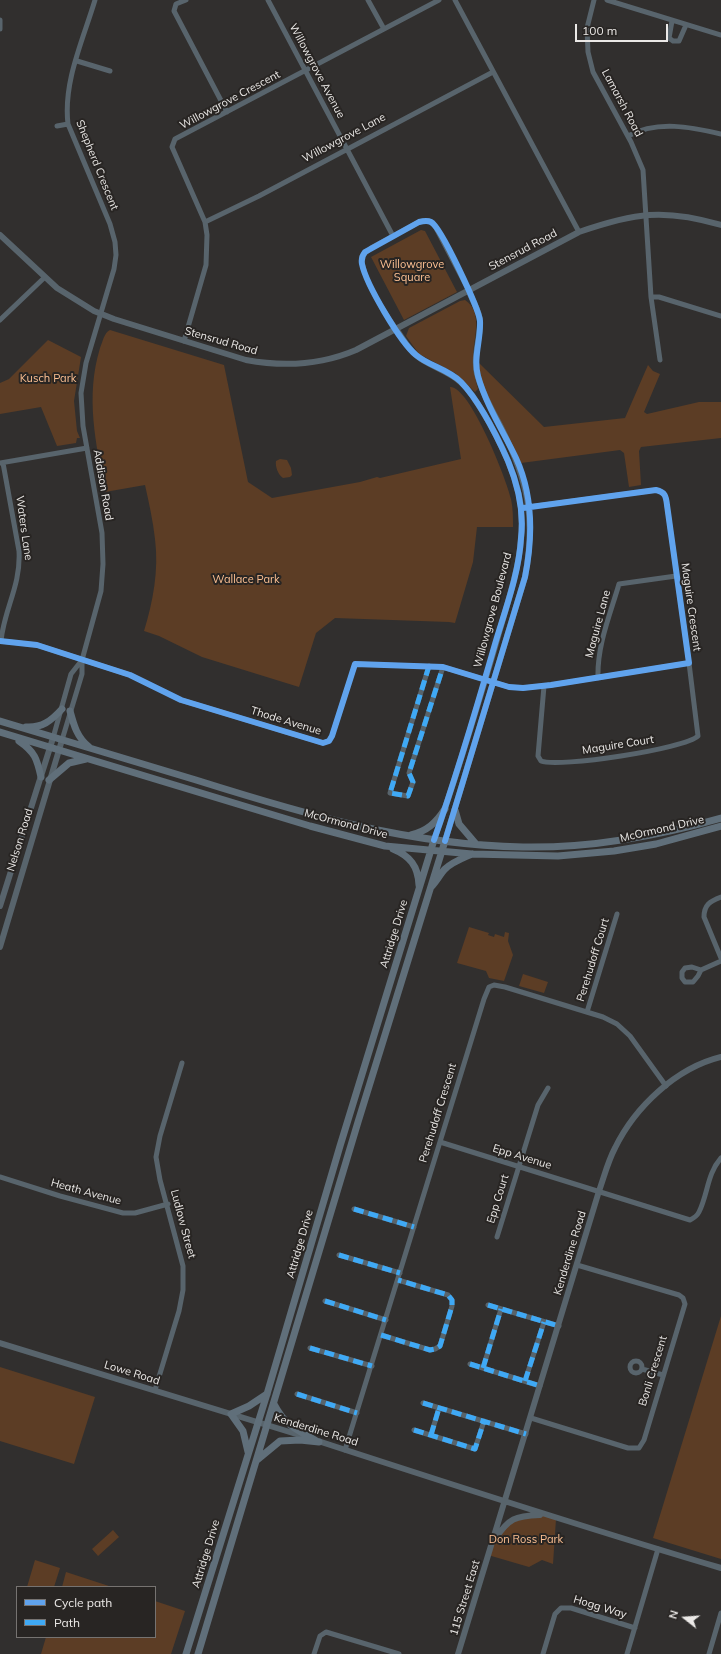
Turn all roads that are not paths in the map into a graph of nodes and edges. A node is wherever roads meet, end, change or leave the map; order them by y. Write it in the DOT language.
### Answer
graph roads {
  1 [pos="95,0"];
  2 [pos="186,0"];
  3 [pos="268,0"];
  4 [pos="368,0"];
  5 [pos="439,0"];
  6 [pos="454,0"];
  7 [pos="594,0"];
  8 [pos="607,0"];
  9 [pos="0,20"];
  10 [pos="672,21"];
  11 [pos="686,24"];
  12 [pos="0,29"];
  13 [pos="384,29"];
  14 [pos="721,35"];
  15 [pos="76,61"];
  16 [pos="110,71"];
  17 [pos="306,71"];
  18 [pos="493,72"];
  19 [pos="227,112"];
  20 [pos="68,124"];
  21 [pos="57,126"];
  22 [pos="721,134"];
  23 [pos="628,136"];
  24 [pos="348,148"];
  25 [pos="646,215"];
  26 [pos="205,222"];
  27 [pos="721,225"];
  28 [pos="579,232"];
  29 [pos="0,235"];
  30 [pos="393,236"];
  31 [pos="44,277"];
  32 [pos="469,291"];
  33 [pos="651,297"];
  34 [pos="101,315"];
  35 [pos="721,316"];
  36 [pos="0,320"];
  37 [pos="396,329"];
  38 [pos="184,340"];
  39 [pos="660,360"];
  40 [pos="87,448"];
  41 [pos="2,463"];
  42 [pos="521,508"];
  43 [pos="529,508"];
  44 [pos="676,576"];
  45 [pos="0,641"];
  46 [pos="82,660"];
  47 [pos="689,663"];
  48 [pos="429,666"];
  49 [pos="443,667"];
  50 [pos="598,678"];
  51 [pos="485,680"];
  52 [pos="493,682"];
  53 [pos="544,686"];
  54 [pos="62,709"];
  55 [pos="70,711"];
  56 [pos="0,721"];
  57 [pos="18,727"];
  58 [pos="0,732"];
  59 [pos="14,737"];
  60 [pos="53,738"];
  61 [pos="62,740"];
  62 [pos="50,747"];
  63 [pos="91,748"];
  64 [pos="58,750"];
  65 [pos="89,759"];
  66 [pos="41,777"];
  67 [pos="49,780"];
  68 [pos="245,796"];
  69 [pos="226,800"];
  70 [pos="445,809"];
  71 [pos="455,810"];
  72 [pos="721,818"];
  73 [pos="721,826"];
  74 [pos="407,836"];
  75 [pos="434,840"];
  76 [pos="445,841"];
  77 [pos="476,844"];
  78 [pos="386,846"];
  79 [pos="431,850"];
  80 [pos="442,850"];
  81 [pos="472,854"];
  82 [pos="431,887"];
  83 [pos="419,891"];
  84 [pos="721,897"];
  85 [pos="0,906"];
  86 [pos="617,914"];
  87 [pos="0,947"];
  88 [pos="721,958"];
  89 [pos="721,961"];
  90 [pos="701,970"];
  91 [pos="587,1012"];
  92 [pos="721,1057"];
  93 [pos="182,1063"];
  94 [pos="666,1086"];
  95 [pos="548,1088"];
  96 [pos="440,1142"];
  97 [pos="721,1158"];
  98 [pos="519,1166"];
  99 [pos="0,1177"];
  100 [pos="599,1191"];
  101 [pos="168,1204"];
  102 [pos="354,1209"];
  103 [pos="414,1227"];
  104 [pos="497,1237"];
  105 [pos="339,1255"];
  106 [pos="577,1265"];
  107 [pos="400,1273"];
  108 [pos="398,1280"];
  109 [pos="324,1301"];
  110 [pos="488,1305"];
  111 [pos="501,1309"];
  112 [pos="386,1320"];
  113 [pos="544,1322"];
  114 [pos="559,1326"];
  115 [pos="381,1335"];
  116 [pos="0,1342"];
  117 [pos="310,1348"];
  118 [pos="470,1364"];
  119 [pos="372,1366"];
  120 [pos="483,1368"];
  121 [pos="642,1368"];
  122 [pos="663,1375"];
  123 [pos="525,1381"];
  124 [pos="540,1386"];
  125 [pos="155,1390"];
  126 [pos="267,1394"];
  127 [pos="297,1394"];
  128 [pos="423,1403"];
  129 [pos="274,1404"];
  130 [pos="439,1408"];
  131 [pos="357,1413"];
  132 [pos="231,1414"];
  133 [pos="530,1418"];
  134 [pos="484,1421"];
  135 [pos="258,1422"];
  136 [pos="268,1425"];
  137 [pos="414,1430"];
  138 [pos="526,1434"];
  139 [pos="431,1435"];
  140 [pos="319,1442"];
  141 [pos="345,1450"];
  142 [pos="248,1454"];
  143 [pos="257,1460"];
  144 [pos="505,1502"];
  145 [pos="544,1515"];
  146 [pos="490,1548"];
  147 [pos="658,1550"];
  148 [pos="721,1568"];
  149 [pos="721,1613"];
  150 [pos="635,1628"];
  151 [pos="186,1654"];
  152 [pos="198,1654"];
  153 [pos="314,1654"];
  154 [pos="399,1654"];
  155 [pos="458,1654"];
  156 [pos="543,1654"];
  157 [pos="627,1654"];
  158 [pos="708,1654"];
  1 -- 15 [label="street, Shepherd Crescent"];
  2 -- 19 [label="street"];
  3 -- 17 [label="street, Willowgrove Avenue"];
  4 -- 13 [label="street"];
  5 -- 13 [label="street, Willowgrove Crescent"];
  6 -- 18 [label="street"];
  7 -- 23 [label="street, Lamarsh Road"];
  8 -- 10 [label="street"];
  9 -- 12 [label="street"];
  10 -- 11 [label="street"];
  10 -- 11 [label="street"];
  11 -- 14 [label="street"];
  13 -- 17 [label="street, Willowgrove Crescent"];
  15 -- 16 [label="street"];
  15 -- 20 [label="street, Shepherd Crescent"];
  17 -- 19 [label="street, Willowgrove Crescent"];
  17 -- 24 [label="street, Willowgrove Avenue"];
  18 -- 24 [label="street, Willowgrove Lane"];
  18 -- 28 [label="street"];
  19 -- 26 [label="street, Willowgrove Crescent"];
  20 -- 21 [label="street"];
  20 -- 34 [label="street, Shepherd Crescent"];
  22 -- 23 [label="street"];
  23 -- 25 [label="street, Lamarsh Road"];
  24 -- 26 [label="street, Willowgrove Lane"];
  24 -- 30 [label="street, Willowgrove Avenue"];
  25 -- 27 [label="street, Stensrud Road"];
  25 -- 28 [label="street, Stensrud Road"];
  25 -- 33 [label="street, Lamarsh Road"];
  26 -- 38 [label="street, Willowgrove Crescent"];
  28 -- 32 [label="street, Stensrud Road"];
  29 -- 31 [label="street, Stensrud Road"];
  30 -- 32 [label="street"];
  30 -- 37 [label="street"];
  31 -- 34 [label="street, Stensrud Road"];
  31 -- 36 [label="street"];
  32 -- 37 [label="street, Stensrud Road"];
  32 -- 43 [label="street, Willowgrove Boulevard"];
  33 -- 35 [label="street"];
  33 -- 39 [label="street, Lamarsh Road"];
  34 -- 38 [label="street, Stensrud Road"];
  34 -- 40 [label="street, Addison Road"];
  37 -- 38 [label="street, Stensrud Road"];
  37 -- 42 [label="street, Willowgrove Boulevard"];
  40 -- 41 [label="street"];
  40 -- 46 [label="street, Addison Road"];
  41 -- 45 [label="street, Waters Lane"];
  42 -- 43 [label="street, Maguire Crescent"];
  42 -- 51 [label="street, Willowgrove Boulevard"];
  43 -- 44 [label="street, Maguire Crescent"];
  43 -- 52 [label="street, Willowgrove Boulevard"];
  44 -- 47 [label="street, Maguire Crescent"];
  44 -- 50 [label="street, Maguire Lane"];
  45 -- 46 [label="street"];
  46 -- 48 [label="street, Thode Avenue"];
  46 -- 54 [label="street, Addison Road"];
  46 -- 55 [label="street, Addison Road"];
  47 -- 50 [label="street, Maguire Crescent"];
  47 -- 53 [label="street, Maguire Court"];
  48 -- 49 [label="street, Thode Avenue"];
  48 -- 49 [label="street"];
  49 -- 51 [label="street, Thode Avenue"];
  50 -- 53 [label="street, Maguire Crescent"];
  51 -- 52 [label="street, Maguire Crescent"];
  51 -- 70 [label="street, Willowgrove Boulevard"];
  52 -- 53 [label="street, Maguire Crescent"];
  52 -- 71 [label="street, Willowgrove Boulevard"];
  54 -- 57 [label="main road"];
  54 -- 60 [label="street, Addison Road"];
  55 -- 61 [label="street, Addison Road"];
  55 -- 63 [label="main road"];
  56 -- 57 [label="main road, McOrmond Drive"];
  57 -- 60 [label="main road, McOrmond Drive"];
  58 -- 59 [label="main road, McOrmond Drive"];
  59 -- 62 [label="main road, McOrmond Drive"];
  59 -- 66 [label="main road"];
  60 -- 61 [label="main road, McOrmond Drive"];
  60 -- 62 [label="street, Nelson Road"];
  61 -- 63 [label="main road, McOrmond Drive"];
  61 -- 64 [label="street, Nelson Road"];
  62 -- 64 [label="main road, McOrmond Drive"];
  62 -- 66 [label="street, Nelson Road"];
  63 -- 68 [label="main road, McOrmond Drive"];
  64 -- 65 [label="main road, McOrmond Drive"];
  64 -- 67 [label="street, Nelson Road"];
  65 -- 67 [label="main road"];
  65 -- 69 [label="main road, McOrmond Drive"];
  66 -- 85 [label="street, Nelson Road"];
  67 -- 87 [label="street, Nelson Road"];
  68 -- 69 [label="main road"];
  68 -- 74 [label="main road, McOrmond Drive"];
  69 -- 78 [label="main road, McOrmond Drive"];
  70 -- 74 [label="main road"];
  70 -- 75 [label="street, Willowgrove Boulevard"];
  71 -- 76 [label="street, Willowgrove Boulevard"];
  71 -- 77 [label="main road"];
  72 -- 77 [label="main road, McOrmond Drive"];
  73 -- 81 [label="main road, McOrmond Drive"];
  74 -- 75 [label="main road, McOrmond Drive"];
  75 -- 76 [label="main road, McOrmond Drive"];
  75 -- 79 [label="main road, Attridge Drive"];
  76 -- 77 [label="main road, McOrmond Drive"];
  76 -- 80 [label="main road, Attridge Drive"];
  78 -- 79 [label="main road, McOrmond Drive"];
  78 -- 83 [label="main road"];
  79 -- 80 [label="main road, McOrmond Drive"];
  79 -- 83 [label="main road, Attridge Drive"];
  80 -- 81 [label="main road, McOrmond Drive"];
  80 -- 82 [label="main road, Attridge Drive"];
  81 -- 82 [label="main road"];
  82 -- 129 [label="main road, Attridge Drive"];
  83 -- 126 [label="main road, Attridge Drive"];
  84 -- 88 [label="street"];
  86 -- 91 [label="street, Perehudoff Court"];
  89 -- 90 [label="street"];
  91 -- 94 [label="street, Perehudoff Crescent"];
  91 -- 96 [label="street, Perehudoff Crescent"];
  92 -- 94 [label="street, Kenderdine Road"];
  93 -- 101 [label="street, Ludlow Street"];
  94 -- 100 [label="street, Kenderdine Road"];
  95 -- 98 [label="street, Epp Court"];
  96 -- 98 [label="street, Epp Avenue"];
  96 -- 103 [label="street, Perehudoff Crescent"];
  97 -- 100 [label="street, Epp Avenue"];
  98 -- 100 [label="street, Epp Avenue"];
  98 -- 104 [label="street, Epp Court"];
  99 -- 101 [label="street, Heath Avenue"];
  100 -- 106 [label="street, Kenderdine Road"];
  101 -- 125 [label="street, Ludlow Street"];
  102 -- 103 [label="street"];
  103 -- 107 [label="street, Perehudoff Crescent"];
  105 -- 107 [label="street"];
  106 -- 114 [label="street, Kenderdine Road"];
  106 -- 122 [label="street, Bonli Crescent"];
  107 -- 108 [label="street, Perehudoff Crescent"];
  108 -- 112 [label="street, Perehudoff Crescent"];
  108 -- 115 [label="street"];
  109 -- 112 [label="street"];
  110 -- 111 [label="street"];
  111 -- 113 [label="street"];
  111 -- 120 [label="street"];
  112 -- 115 [label="street, Perehudoff Crescent"];
  113 -- 114 [label="street"];
  113 -- 123 [label="street"];
  114 -- 124 [label="street, Kenderdine Road"];
  115 -- 119 [label="street, Perehudoff Crescent"];
  116 -- 125 [label="street, Lowe Road"];
  117 -- 119 [label="street"];
  118 -- 120 [label="street"];
  119 -- 131 [label="street, Perehudoff Crescent"];
  120 -- 123 [label="street"];
  121 -- 122 [label="street"];
  122 -- 133 [label="street, Bonli Crescent"];
  123 -- 124 [label="street"];
  124 -- 133 [label="street, Kenderdine Road"];
  125 -- 132 [label="street, Lowe Road"];
  126 -- 132 [label="main road"];
  126 -- 135 [label="main road, Attridge Drive"];
  127 -- 131 [label="street"];
  128 -- 130 [label="street"];
  129 -- 136 [label="main road, Attridge Drive"];
  129 -- 140 [label="main road"];
  130 -- 134 [label="street"];
  130 -- 139 [label="street"];
  131 -- 141 [label="street, Perehudoff Crescent"];
  132 -- 135 [label="street, Lowe Road"];
  132 -- 142 [label="main road"];
  133 -- 138 [label="street, Kenderdine Road"];
  134 -- 138 [label="street"];
  134 -- 139 [label="street"];
  135 -- 136 [label="street, Kenderdine Road"];
  135 -- 142 [label="main road, Attridge Drive"];
  136 -- 140 [label="street, Kenderdine Road"];
  136 -- 143 [label="main road, Attridge Drive"];
  137 -- 139 [label="street"];
  138 -- 144 [label="street, Kenderdine Road"];
  140 -- 141 [label="street, Kenderdine Road"];
  140 -- 143 [label="main road"];
  141 -- 144 [label="street, Kenderdine Road"];
  142 -- 151 [label="main road, Attridge Drive"];
  143 -- 152 [label="main road, Attridge Drive"];
  144 -- 145 [label="street, Kenderdine Road"];
  144 -- 146 [label="street, 115 Street East"];
  145 -- 146 [label="street"];
  145 -- 147 [label="street, Kenderdine Road"];
  146 -- 155 [label="street, 115 Street East"];
  147 -- 148 [label="street, Kenderdine Road"];
  147 -- 150 [label="street"];
  149 -- 158 [label="street"];
  150 -- 156 [label="street, Hogg Way"];
  150 -- 157 [label="street"];
  153 -- 154 [label="street"];
}
